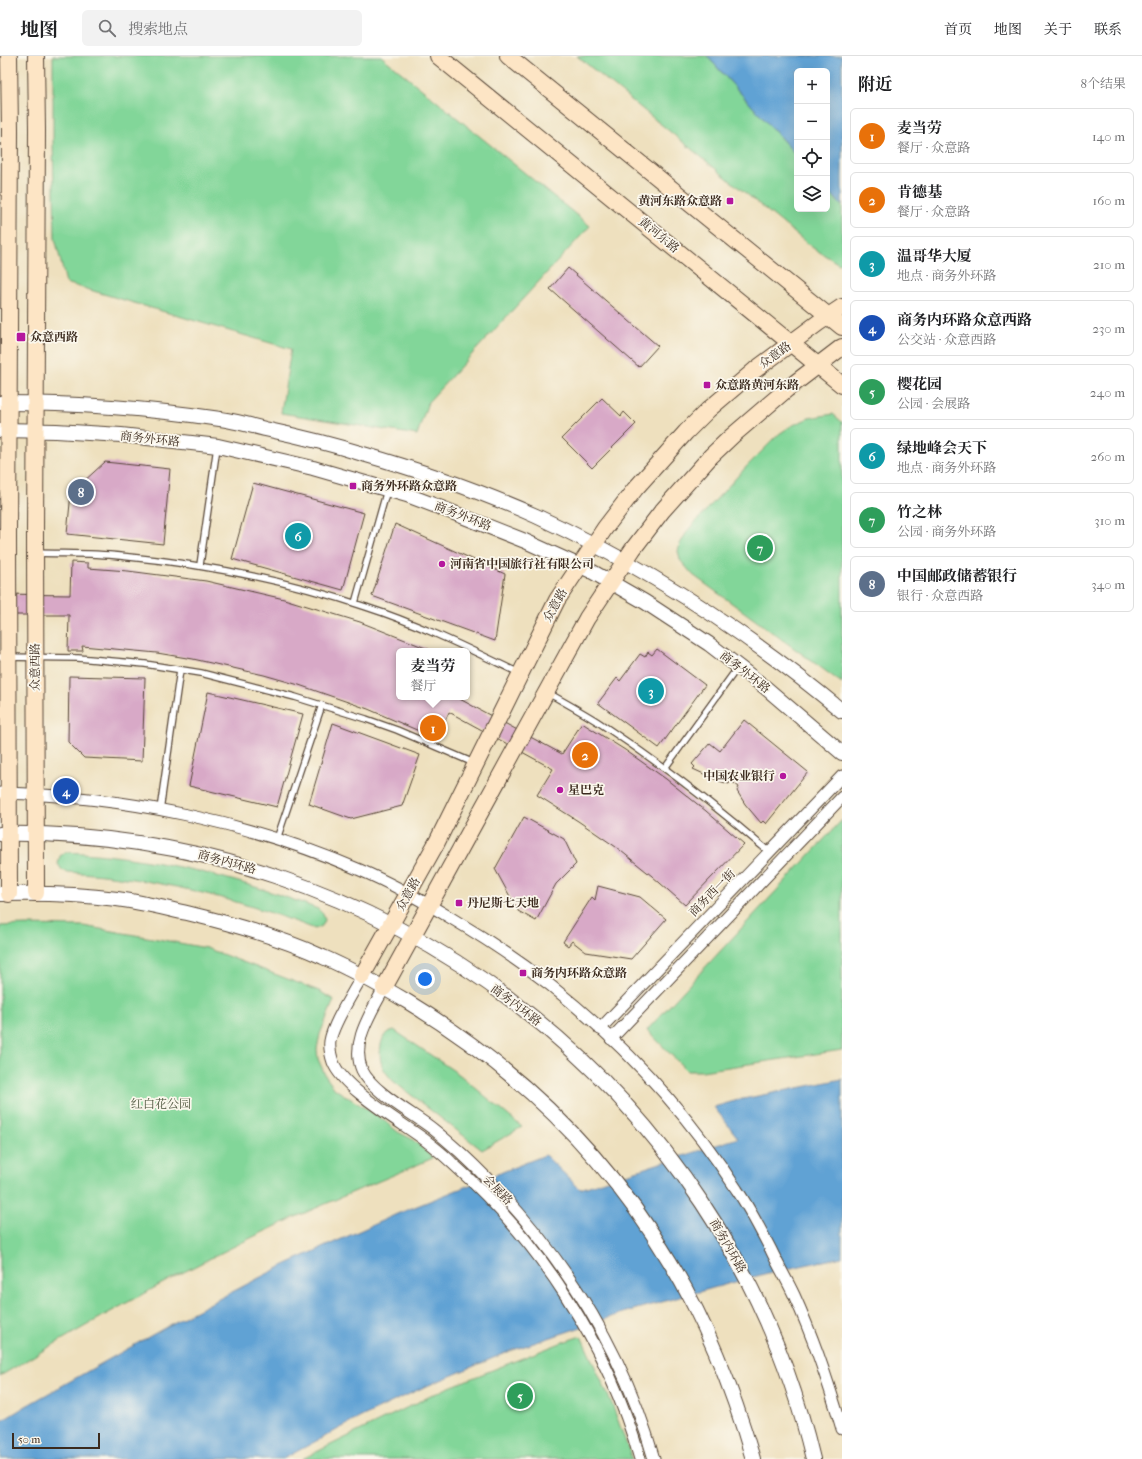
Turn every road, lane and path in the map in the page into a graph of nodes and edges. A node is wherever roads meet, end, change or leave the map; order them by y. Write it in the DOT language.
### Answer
graph roads {
  1 [pos="9,56"];
  2 [pos="36,56"];
  3 [pos="438,56"];
  4 [pos="508,56"];
  5 [pos="842,307"];
  6 [pos="828,316"];
  7 [pos="842,327"];
  8 [pos="791,343"];
  9 [pos="842,347"];
  10 [pos="818,365"];
  11 [pos="842,385"];
  12 [pos="5,403"];
  13 [pos="36,403"];
  14 [pos="4,430"];
  15 [pos="36,431"];
  16 [pos="218,446"];
  17 [pos="387,489"];
  18 [pos="594,544"];
  19 [pos="4,549"];
  20 [pos="35,552"];
  21 [pos="624,561"];
  22 [pos="200,565"];
  23 [pos="579,566"];
  24 [pos="610,582"];
  25 [pos="355,603"];
  26 [pos="467,648"];
  27 [pos="470,649"];
  28 [pos="4,657"];
  29 [pos="35,657"];
  30 [pos="738,666"];
  31 [pos="180,670"];
  32 [pos="520,673"];
  33 [pos="546,692"];
  34 [pos="322,705"];
  35 [pos="842,711"];
  36 [pos="842,753"];
  37 [pos="476,764"];
  38 [pos="665,768"];
  39 [pos="842,776"];
  40 [pos="4,793"];
  41 [pos="36,794"];
  42 [pos="842,797"];
  43 [pos="160,810"];
  44 [pos="4,834"];
  45 [pos="36,834"];
  46 [pos="277,839"];
  47 [pos="769,852"];
  48 [pos="36,893"];
  49 [pos="408,893"];
  50 [pos="5,894"];
  51 [pos="429,905"];
  52 [pos="391,924"];
  53 [pos="412,936"];
  54 [pos="362,976"];
  55 [pos="384,988"];
  56 [pos="600,1029"];
  57 [pos="611,1039"];
  58 [pos="842,1429"];
  59 [pos="640,1459"];
  60 [pos="654,1459"];
  61 [pos="753,1459"];
  62 [pos="813,1459"];
  1 -- 12 [label="main road"];
  2 -- 13 [label="main road, 众意西路"];
  3 -- 8 [label="main road, 黄河东路"];
  4 -- 6 [label="main road"];
  5 -- 6 [label="main road, 众意路"];
  6 -- 7 [label="main road"];
  6 -- 8 [label="main road, 众意路"];
  8 -- 10 [label="main road, 黄河东路"];
  8 -- 18 [label="main road, 众意路"];
  9 -- 10 [label="main road, 众意路"];
  10 -- 11 [label="main road, 黄河东路"];
  10 -- 21 [label="main road, 众意路"];
  12 -- 13 [label="street"];
  12 -- 14 [label="main road"];
  13 -- 15 [label="main road, 众意西路"];
  13 -- 18 [label="street"];
  14 -- 15 [label="street, 商务外环路"];
  14 -- 19 [label="main road"];
  15 -- 16 [label="street, 商务外环路"];
  15 -- 20 [label="main road, 众意西路"];
  16 -- 17 [label="street, 商务外环路"];
  16 -- 22 [label="lane"];
  17 -- 23 [label="street, 商务外环路"];
  17 -- 25 [label="lane"];
  18 -- 21 [label="street"];
  18 -- 23 [label="main road, 众意路"];
  19 -- 28 [label="main road"];
  20 -- 22 [label="lane"];
  20 -- 29 [label="main road, 众意西路"];
  21 -- 24 [label="main road, 众意路"];
  21 -- 35 [label="street"];
  22 -- 25 [label="lane"];
  23 -- 24 [label="street, 商务外环路"];
  23 -- 32 [label="main road, 众意路"];
  24 -- 30 [label="street, 商务外环路"];
  24 -- 33 [label="main road, 众意路"];
  25 -- 26 [label="lane"];
  27 -- 32 [label="lane"];
  28 -- 29 [label="lane"];
  28 -- 40 [label="main road"];
  29 -- 31 [label="lane"];
  29 -- 41 [label="main road, 众意西路"];
  30 -- 36 [label="street, 商务外环路"];
  30 -- 38 [label="lane"];
  31 -- 34 [label="lane"];
  31 -- 43 [label="lane"];
  32 -- 37 [label="main road, 众意路"];
  33 -- 38 [label="lane"];
  33 -- 51 [label="main road, 众意路"];
  34 -- 37 [label="lane"];
  34 -- 46 [label="lane"];
  37 -- 49 [label="main road, 众意路"];
  38 -- 47 [label="lane"];
  39 -- 47 [label="street, 商务西一街"];
  40 -- 41 [label="street"];
  40 -- 44 [label="main road"];
  41 -- 43 [label="street"];
  41 -- 45 [label="main road, 众意西路"];
  42 -- 57 [label="street"];
  43 -- 46 [label="street"];
  44 -- 45 [label="street, 商务内环路"];
  44 -- 50 [label="main road"];
  45 -- 48 [label="main road, 众意西路"];
  45 -- 52 [label="street, 商务内环路"];
  46 -- 49 [label="street"];
  47 -- 56 [label="street, 商务西一街"];
  48 -- 50 [label="street"];
  48 -- 54 [label="street"];
  49 -- 51 [label="street"];
  49 -- 52 [label="main road, 众意路"];
  51 -- 53 [label="main road, 众意路"];
  51 -- 56 [label="street"];
  52 -- 53 [label="street, 商务内环路"];
  52 -- 54 [label="main road, 众意路"];
  53 -- 55 [label="main road, 众意路"];
  53 -- 62 [label="street, 商务内环路"];
  54 -- 55 [label="street"];
  54 -- 59 [label="street, 会展路"];
  55 -- 60 [label="street, 会展路"];
  55 -- 61 [label="street"];
  56 -- 57 [label="street"];
  57 -- 58 [label="street"];
}
